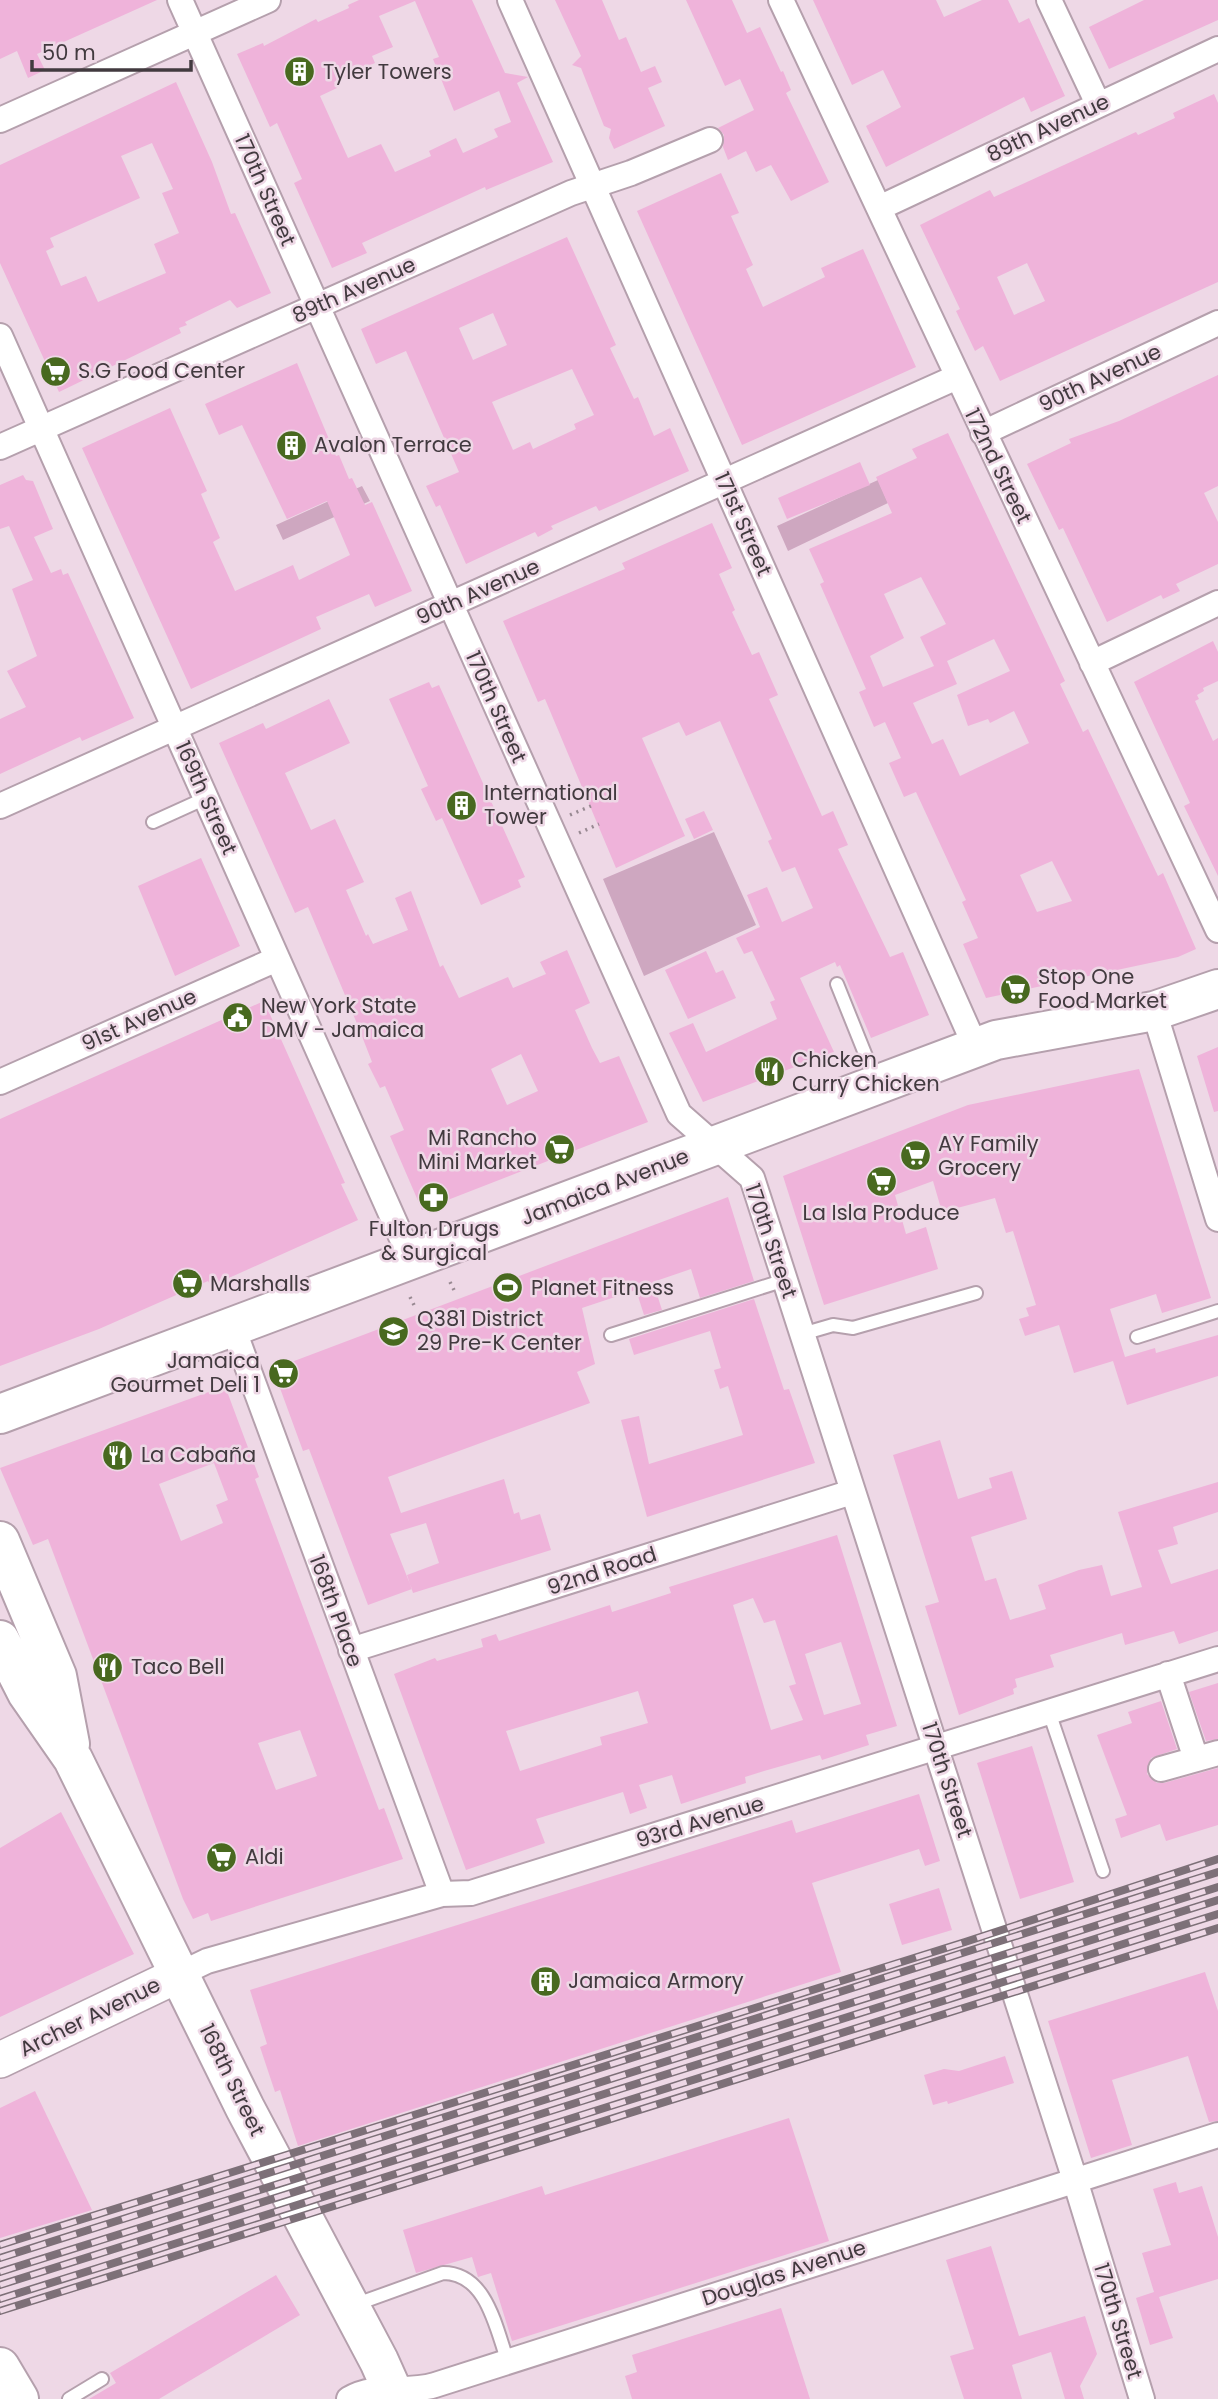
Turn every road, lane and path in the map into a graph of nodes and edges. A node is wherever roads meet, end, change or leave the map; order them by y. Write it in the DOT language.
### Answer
graph roads {
  1 [pos="180,0"];
  2 [pos="268,0"];
  3 [pos="510,0"];
  4 [pos="781,0"];
  5 [pos="1049,0"];
  6 [pos="195,33"];
  7 [pos="1218,49"];
  8 [pos="1098,104"];
  9 [pos="0,120"];
  10 [pos="710,140"];
  11 [pos="593,186"];
  12 [pos="879,208"];
  13 [pos="317,306"];
  14 [pos="1218,323"];
  15 [pos="0,336"];
  16 [pos="957,377"];
  17 [pos="41,428"];
  18 [pos="983,433"];
  19 [pos="0,447"];
  20 [pos="724,481"];
  21 [pos="1218,603"];
  22 [pos="449,605"];
  23 [pos="1092,663"];
  24 [pos="175,728"];
  25 [pos="206,798"];
  26 [pos="0,806"];
  27 [pos="591,806"];
  28 [pos="570,815"];
  29 [pos="153,822"];
  30 [pos="599,824"];
  31 [pos="578,833"];
  32 [pos="1218,930"];
  33 [pos="277,958"];
  34 [pos="837,984"];
  35 [pos="1218,989"];
  36 [pos="1154,1011"];
  37 [pos="976,1048"];
  38 [pos="0,1082"];
  39 [pos="878,1084"];
  40 [pos="715,1145"];
  41 [pos="1218,1219"];
  42 [pos="411,1279"];
  43 [pos="785,1280"];
  44 [pos="450,1282"];
  45 [pos="454,1290"];
  46 [pos="976,1293"];
  47 [pos="414,1305"];
  48 [pos="1218,1311"];
  49 [pos="233,1328"];
  50 [pos="802,1334"];
  51 [pos="611,1335"];
  52 [pos="1137,1337"];
  53 [pos="0,1414"];
  54 [pos="852,1492"];
  55 [pos="0,1541"];
  56 [pos="0,1640"];
  57 [pos="351,1650"];
  58 [pos="1218,1659"];
  59 [pos="1168,1674"];
  60 [pos="1049,1712"];
  61 [pos="936,1748"];
  62 [pos="1207,1756"];
  63 [pos="73,1759"];
  64 [pos="1161,1769"];
  65 [pos="1102,1871"];
  66 [pos="442,1894"];
  67 [pos="180,1974"];
  68 [pos="0,2060"];
  69 [pos="1218,2135"];
  70 [pos="1075,2180"];
  71 [pos="350,2307"];
  72 [pos="508,2362"];
  73 [pos="0,2367"];
  74 [pos="102,2379"];
  75 [pos="394,2394"];
  76 [pos="19,2399"];
  77 [pos="69,2399"];
  78 [pos="349,2399"];
  79 [pos="1142,2399"];
  1 -- 6 [label="street, 170th Street"];
  2 -- 6 [label="street"];
  3 -- 11 [label="street, 171st Street"];
  4 -- 12 [label="street, 172nd Street"];
  5 -- 8 [label="street"];
  6 -- 9 [label="street"];
  6 -- 13 [label="street, 170th Street"];
  7 -- 8 [label="street, 89th Avenue"];
  8 -- 12 [label="street, 89th Avenue"];
  10 -- 11 [label="street, 89th Avenue"];
  11 -- 13 [label="street, 89th Avenue"];
  11 -- 20 [label="street, 171st Street"];
  12 -- 16 [label="street, 172nd Street"];
  13 -- 17 [label="street, 89th Avenue"];
  13 -- 22 [label="street, 170th Street"];
  14 -- 18 [label="street, 90th Avenue"];
  15 -- 17 [label="street, 169th Street"];
  16 -- 18 [label="street, 172nd Street"];
  16 -- 20 [label="street, 90th Avenue"];
  17 -- 19 [label="street, 89th Avenue"];
  17 -- 24 [label="street, 169th Street"];
  18 -- 23 [label="street, 172nd Street"];
  20 -- 22 [label="street, 90th Avenue"];
  20 -- 37 [label="street, 171st Street"];
  21 -- 23 [label="street"];
  22 -- 24 [label="street, 90th Avenue"];
  22 -- 40 [label="street, 170th Street"];
  23 -- 32 [label="street, 172nd Street"];
  24 -- 25 [label="street, 169th Street"];
  24 -- 26 [label="street, 90th Avenue"];
  25 -- 29 [label="lane"];
  25 -- 33 [label="street, 169th Street"];
  27 -- 28 [label="path"];
  30 -- 31 [label="path"];
  33 -- 38 [label="street, 91st Avenue"];
  33 -- 42 [label="street, 169th Street"];
  34 -- 39 [label="lane"];
  35 -- 36 [label="main road, Jamaica Avenue"];
  36 -- 37 [label="main road, Jamaica Avenue"];
  36 -- 41 [label="street"];
  37 -- 39 [label="main road, Jamaica Avenue"];
  39 -- 40 [label="main road, Jamaica Avenue"];
  40 -- 42 [label="main road, Jamaica Avenue"];
  40 -- 43 [label="street, 170th Street"];
  42 -- 47 [label="path"];
  42 -- 49 [label="main road, Jamaica Avenue"];
  43 -- 50 [label="street, 170th Street"];
  43 -- 51 [label="lane"];
  44 -- 45 [label="path"];
  46 -- 50 [label="lane"];
  48 -- 52 [label="lane"];
  49 -- 53 [label="main road, Jamaica Avenue"];
  49 -- 57 [label="street, 168th Place"];
  50 -- 54 [label="street, 170th Street"];
  54 -- 57 [label="street, 92nd Road"];
  54 -- 61 [label="street, 170th Street"];
  55 -- 63 [label="main road, 168th Street"];
  56 -- 63 [label="main road, 168th Street"];
  57 -- 66 [label="street, 168th Place"];
  58 -- 59 [label="street, 93rd Avenue"];
  59 -- 60 [label="street, 93rd Avenue"];
  59 -- 62 [label="street"];
  60 -- 61 [label="street, 93rd Avenue"];
  60 -- 65 [label="lane"];
  61 -- 66 [label="street, 93rd Avenue"];
  61 -- 70 [label="street, 170th Street"];
  62 -- 64 [label="street"];
  63 -- 67 [label="main road, 168th Street"];
  66 -- 67 [label="street, 93rd Avenue"];
  67 -- 68 [label="street, Archer Avenue"];
  67 -- 71 [label="main road, 168th Street"];
  69 -- 70 [label="street, Douglas Avenue"];
  70 -- 72 [label="street, Douglas Avenue"];
  70 -- 79 [label="street, 170th Street"];
  71 -- 72 [label="lane"];
  71 -- 75 [label="main road, 168th Street"];
  72 -- 75 [label="street, Douglas Avenue"];
  73 -- 76 [label="main road"];
  74 -- 77 [label="lane"];
  75 -- 78 [label="street, Douglas Avenue"];
}
